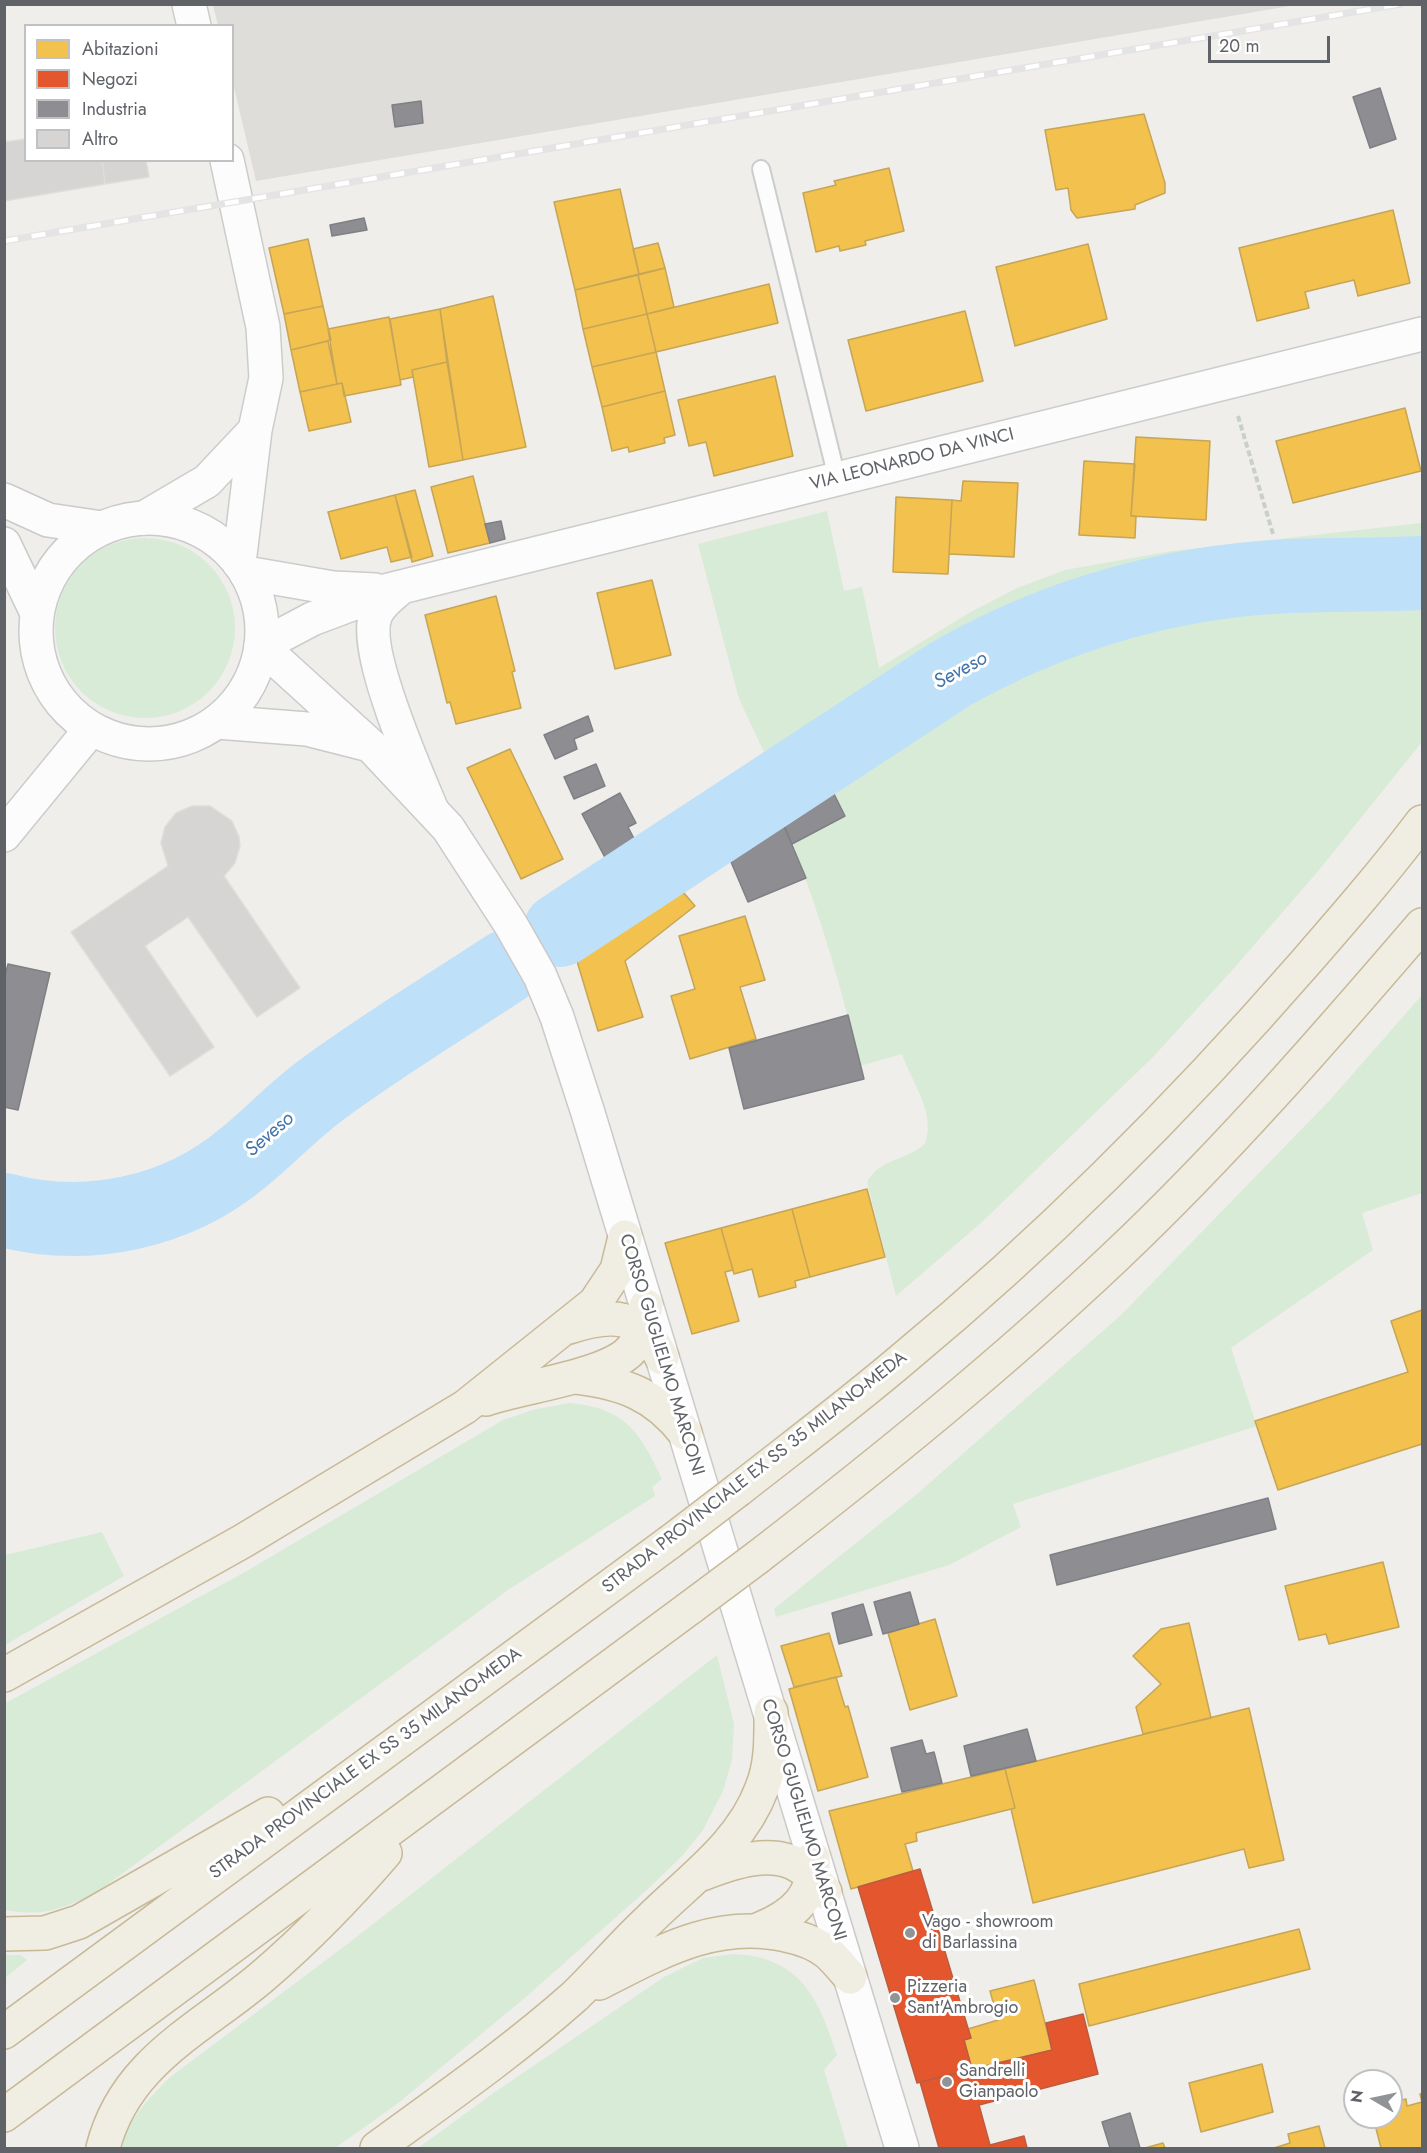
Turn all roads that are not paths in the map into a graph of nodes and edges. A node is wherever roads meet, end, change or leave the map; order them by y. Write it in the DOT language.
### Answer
graph roads {
  1 [pos="189,4"];
  2 [pos="194,24"];
  3 [pos="227,162"];
  4 [pos="761,169"];
  5 [pos="1422,334"];
  6 [pos="255,430"];
  7 [pos="837,478"];
  8 [pos="4,500"];
  9 [pos="144,518"];
  10 [pos="102,528"];
  11 [pos="4,544"];
  12 [pos="243,568"];
  13 [pos="395,588"];
  14 [pos="37,613"];
  15 [pos="261,646"];
  16 [pos="217,722"];
  17 [pos="91,729"];
  18 [pos="371,746"];
  19 [pos="431,808"];
  20 [pos="1422,822"];
  21 [pos="4,835"];
  22 [pos="1422,925"];
  23 [pos="625,1237"];
  24 [pos="644,1317"];
  25 [pos="566,1328"];
  26 [pos="662,1358"];
  27 [pos="575,1377"];
  28 [pos="465,1407"];
  29 [pos="685,1433"];
  30 [pos="4,1675"];
  31 [pos="771,1712"];
  32 [pos="388,1748"];
  33 [pos="427,1804"];
  34 [pos="700,1874"];
  35 [pos="817,1874"];
  36 [pos="760,1929"];
  37 [pos="4,1934"];
  38 [pos="850,1977"];
  39 [pos="576,1994"];
  40 [pos="4,2032"];
  41 [pos="4,2115"];
  42 [pos="104,2148"];
  43 [pos="377,2148"];
  44 [pos="902,2148"];
  1 -- 2 [label="street"];
  3 -- 6 [label="street"];
  4 -- 7 [label="lane"];
  5 -- 7 [label="street, VIA LEONARDO DA VINCI"];
  6 -- 9 [label="street"];
  6 -- 12 [label="street"];
  7 -- 13 [label="street, VIA LEONARDO DA VINCI"];
  8 -- 10 [label="street"];
  9 -- 10 [label="street"];
  9 -- 12 [label="street"];
  10 -- 14 [label="street"];
  11 -- 14 [label="street"];
  12 -- 13 [label="street"];
  12 -- 15 [label="street"];
  13 -- 15 [label="street"];
  13 -- 19 [label="street"];
  14 -- 17 [label="street"];
  15 -- 16 [label="street"];
  15 -- 18 [label="street, CORSO GUGLIELMO MARCONI"];
  16 -- 17 [label="street"];
  16 -- 18 [label="street"];
  17 -- 21 [label="street"];
  18 -- 19 [label="street, CORSO GUGLIELMO MARCONI"];
  19 -- 23 [label="street, CORSO GUGLIELMO MARCONI"];
  20 -- 32 [label="highway, STRADA PROVINCIALE EX SS 35 MILANO-MEDA, bridge"];
  22 -- 33 [label="highway, bridge"];
  23 -- 24 [label="street, CORSO GUGLIELMO MARCONI"];
  23 -- 25 [label="highway"];
  24 -- 25 [label="highway"];
  24 -- 26 [label="highway"];
  24 -- 27 [label="highway"];
  25 -- 28 [label="highway"];
  26 -- 29 [label="street, CORSO GUGLIELMO MARCONI"];
  27 -- 28 [label="highway"];
  27 -- 29 [label="highway"];
  28 -- 30 [label="highway"];
  29 -- 31 [label="street, CORSO GUGLIELMO MARCONI"];
  31 -- 34 [label="highway"];
  31 -- 35 [label="street, CORSO GUGLIELMO MARCONI"];
  32 -- 37 [label="highway"];
  32 -- 40 [label="highway, STRADA PROVINCIALE EX SS 35 MILANO-MEDA"];
  33 -- 41 [label="highway"];
  33 -- 42 [label="highway"];
  34 -- 35 [label="highway"];
  34 -- 39 [label="highway"];
  35 -- 36 [label="highway"];
  35 -- 38 [label="street, CORSO GUGLIELMO MARCONI"];
  36 -- 38 [label="highway"];
  36 -- 39 [label="highway"];
  38 -- 44 [label="street, CORSO GUGLIELMO MARCONI"];
  39 -- 43 [label="highway"];
}
